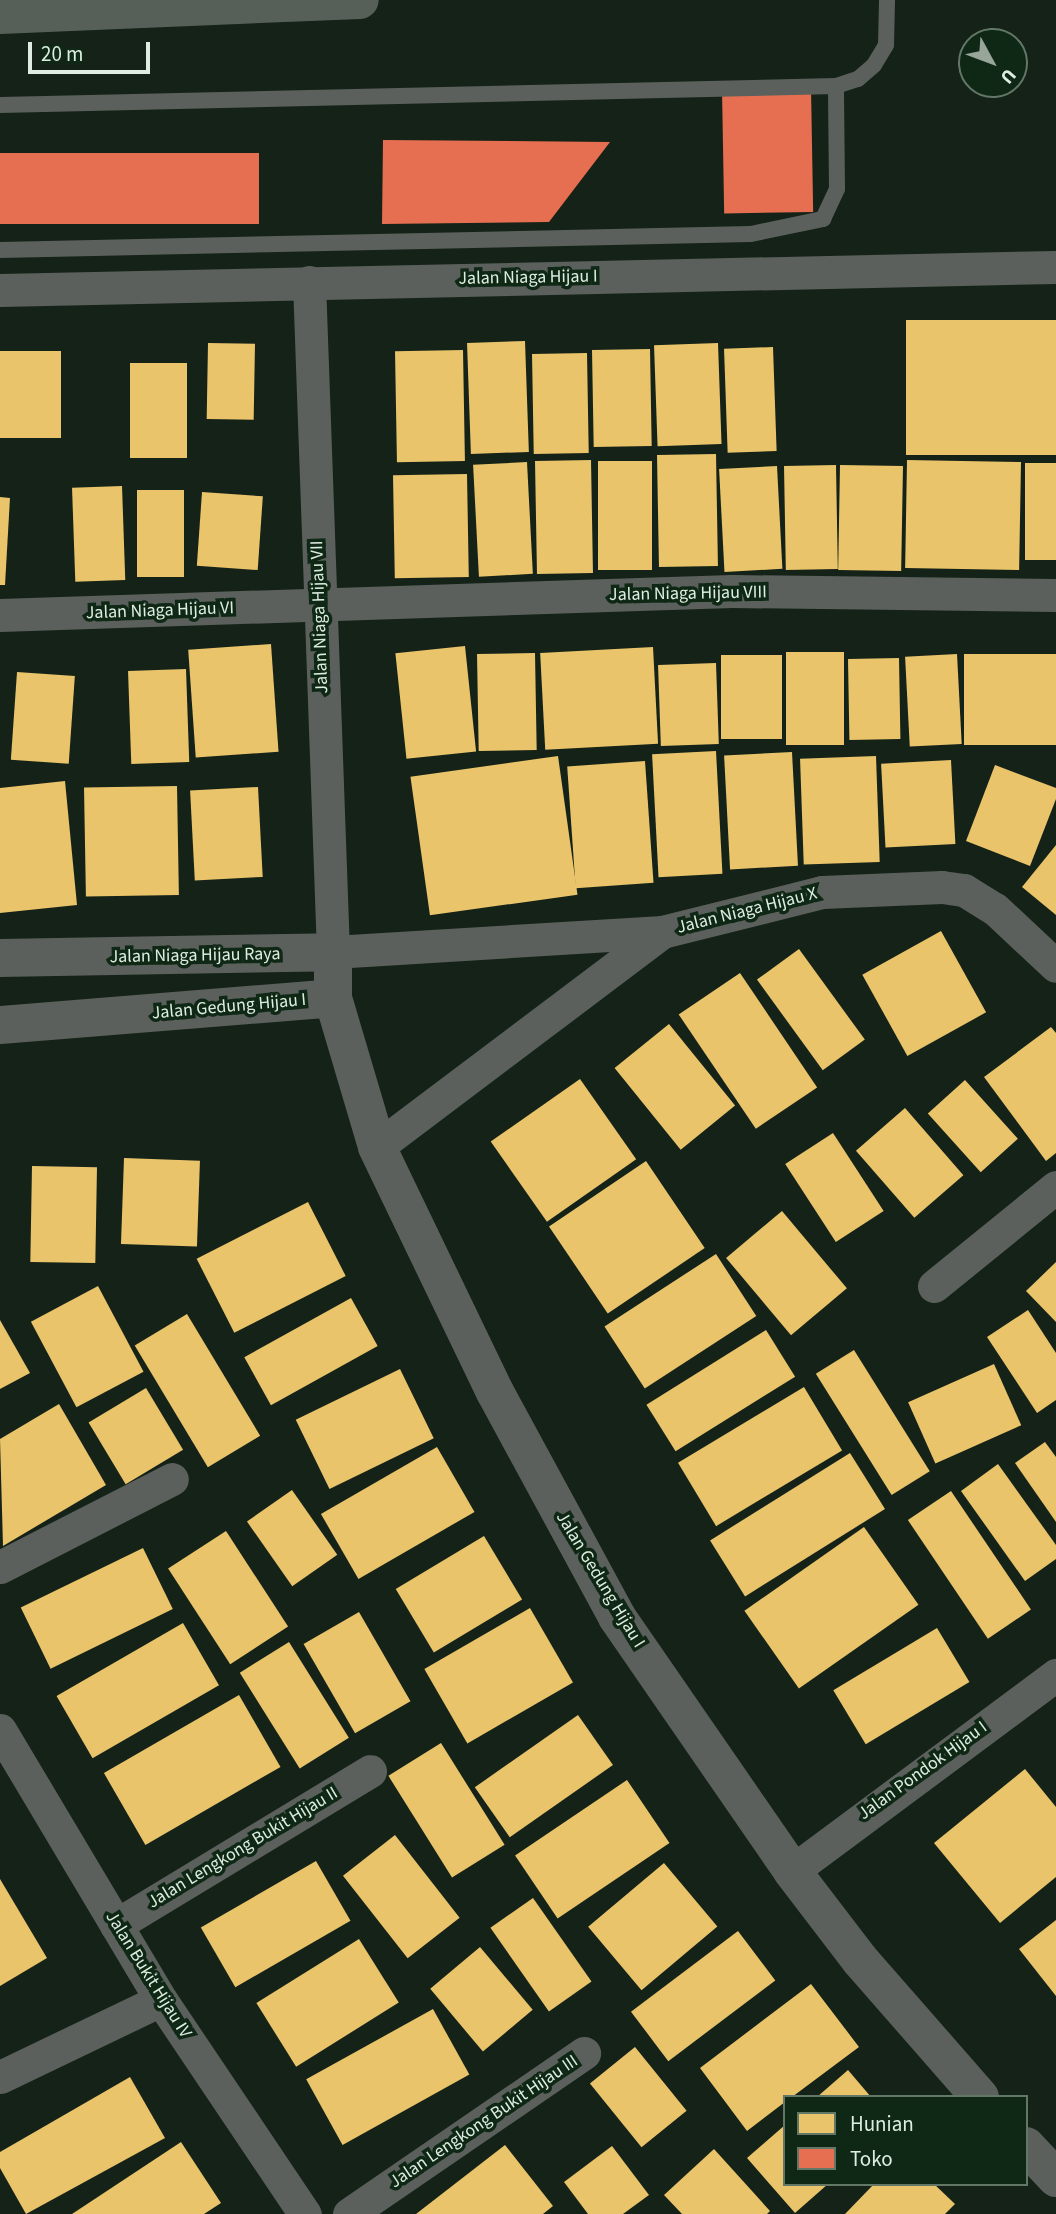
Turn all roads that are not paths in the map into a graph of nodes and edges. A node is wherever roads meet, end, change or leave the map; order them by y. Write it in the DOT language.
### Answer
graph roads {
  1 [pos="360,0"];
  2 [pos="887,0"];
  3 [pos="0,15"];
  4 [pos="836,86"];
  5 [pos="0,105"];
  6 [pos="0,250"];
  7 [pos="1056,267"];
  8 [pos="309,282"];
  9 [pos="0,290"];
  10 [pos="1056,595"];
  11 [pos="320,605"];
  12 [pos="0,615"];
  13 [pos="662,932"];
  14 [pos="389,947"];
  15 [pos="333,952"];
  16 [pos="0,958"];
  17 [pos="1056,966"];
  18 [pos="333,998"];
  19 [pos="0,1026"];
  20 [pos="377,1147"];
  21 [pos="1056,1187"];
  22 [pos="934,1286"];
  23 [pos="172,1479"];
  24 [pos="0,1567"];
  25 [pos="1056,1675"];
  26 [pos="0,1730"];
  27 [pos="370,1772"];
  28 [pos="792,1871"];
  29 [pos="116,1925"];
  30 [pos="161,2000"];
  31 [pos="584,2053"];
  32 [pos="0,2077"];
  33 [pos="978,2095"];
  34 [pos="1028,2148"];
  35 [pos="1056,2178"];
  36 [pos="305,2214"];
  37 [pos="349,2214"];
  1 -- 3 [label="highway"];
  2 -- 4 [label="lane"];
  4 -- 5 [label="lane"];
  4 -- 6 [label="lane"];
  7 -- 8 [label="street, Jalan Niaga Hijau I"];
  8 -- 9 [label="street, Jalan Niaga Hijau I"];
  8 -- 11 [label="street, Jalan Niaga Hijau VII"];
  10 -- 11 [label="street, Jalan Niaga Hijau VIII"];
  11 -- 12 [label="street, Jalan Niaga Hijau VI"];
  11 -- 15 [label="street, Jalan Niaga Hijau VII"];
  13 -- 14 [label="street, Jalan Niaga Hijau X"];
  13 -- 17 [label="street, Jalan Niaga Hijau X"];
  13 -- 20 [label="street, Jalan Niaga Hijau X"];
  14 -- 15 [label="street, Jalan Niaga Hijau Raya"];
  15 -- 16 [label="street, Jalan Niaga Hijau Raya"];
  15 -- 18 [label="street, Jalan Gedung Hijau I"];
  18 -- 19 [label="street, Jalan Gedung Hijau I"];
  18 -- 20 [label="street, Jalan Gedung Hijau I"];
  20 -- 28 [label="street, Jalan Gedung Hijau I"];
  21 -- 22 [label="street"];
  23 -- 24 [label="street"];
  25 -- 28 [label="street, Jalan Pondok Hijau I"];
  26 -- 29 [label="street, Jalan Bukit Hijau IV"];
  27 -- 29 [label="street, Jalan Lengkong Bukit Hijau II"];
  28 -- 33 [label="street, Jalan Gedung Hijau I"];
  29 -- 30 [label="street, Jalan Bukit Hijau IV"];
  30 -- 32 [label="street"];
  30 -- 36 [label="street, Jalan Bukit Hijau IV"];
  31 -- 37 [label="street, Jalan Lengkong Bukit Hijau III"];
  34 -- 35 [label="street"];
}
